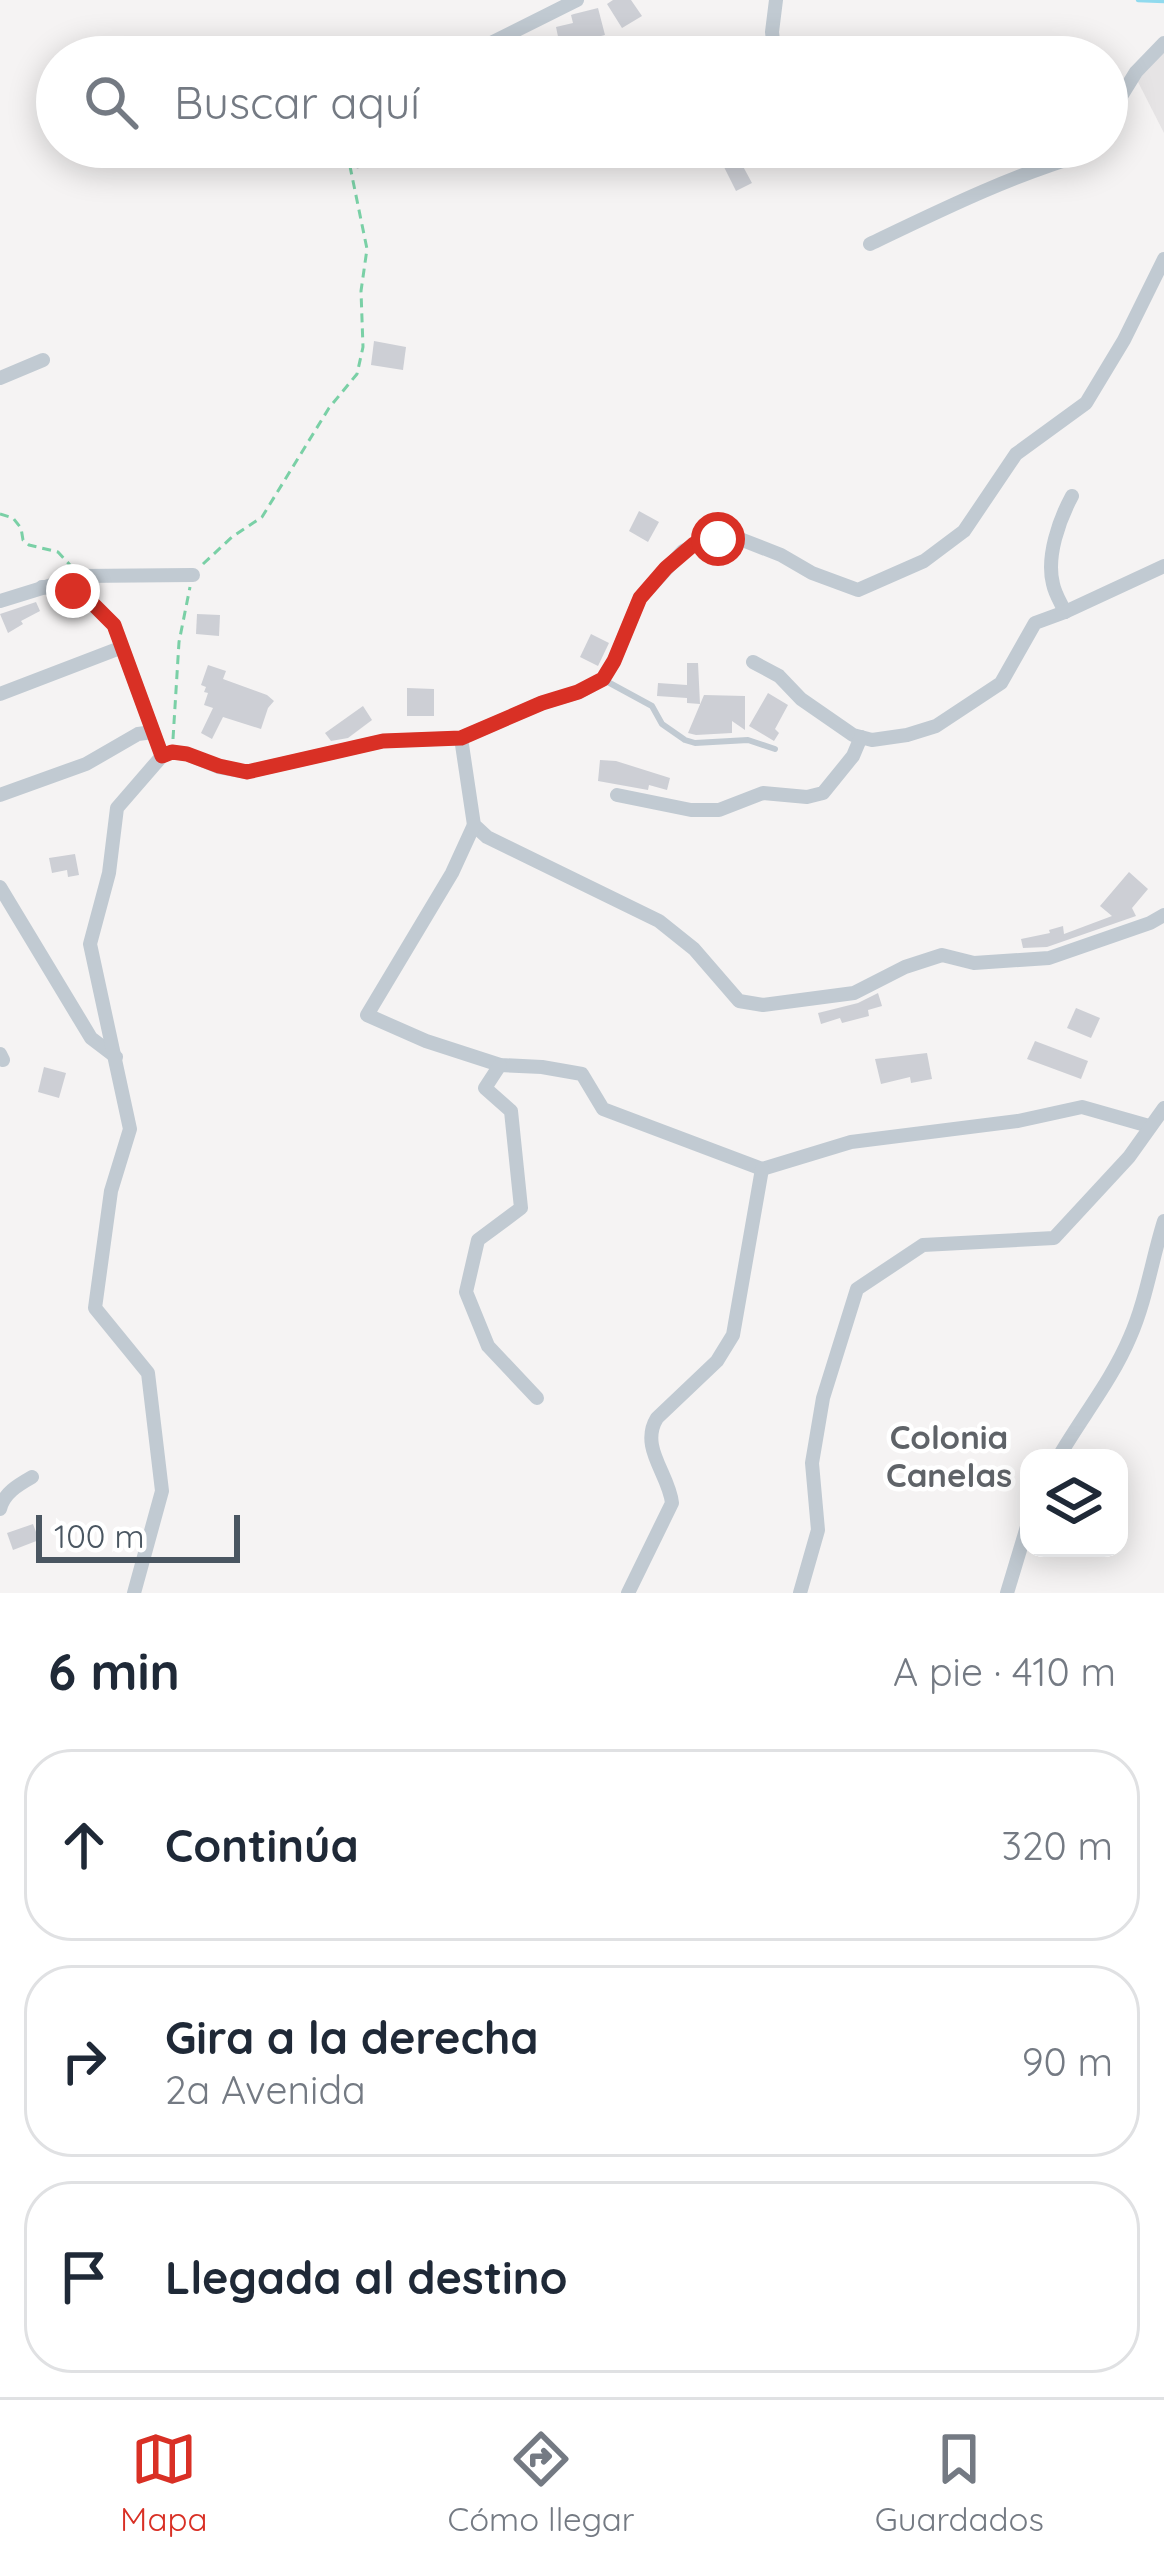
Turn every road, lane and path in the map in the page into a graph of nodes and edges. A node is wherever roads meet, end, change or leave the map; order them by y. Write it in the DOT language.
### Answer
graph roads {
  1 [pos="577,0"];
  2 [pos="776,0"];
  3 [pos="505,36"];
  4 [pos="772,36"];
  5 [pos="1164,44"];
  6 [pos="1128,85"];
  7 [pos="350,168"];
  8 [pos="1041,168"];
  9 [pos="871,244"];
  10 [pos="1164,259"];
  11 [pos="43,360"];
  12 [pos="0,377"];
  13 [pos="1072,496"];
  14 [pos="0,514"];
  15 [pos="1164,566"];
  16 [pos="193,575"];
  17 [pos="81,576"];
  18 [pos="42,587"];
  19 [pos="0,601"];
  20 [pos="1065,612"];
  21 [pos="120,648"];
  22 [pos="753,662"];
  23 [pos="603,679"];
  24 [pos="0,694"];
  25 [pos="153,732"];
  26 [pos="861,737"];
  27 [pos="461,738"];
  28 [pos="775,749"];
  29 [pos="167,754"];
  30 [pos="0,795"];
  31 [pos="617,795"];
  32 [pos="474,825"];
  33 [pos="0,887"];
  34 [pos="1164,915"];
  35 [pos="116,1057"];
  36 [pos="500,1065"];
  37 [pos="1164,1110"];
  38 [pos="1149,1126"];
  39 [pos="762,1169"];
  40 [pos="1164,1221"];
  41 [pos="537,1398"];
  42 [pos="1063,1449"];
  43 [pos="32,1477"];
  44 [pos="0,1509"];
  45 [pos="1020,1550"];
  46 [pos="134,1593"];
  47 [pos="628,1593"];
  48 [pos="800,1593"];
  49 [pos="1007,1593"];
  1 -- 3 [label="street"];
  2 -- 4 [label="street"];
  5 -- 6 [label="street"];
  7 -- 16 [label="path"];
  8 -- 9 [label="street"];
  10 -- 23 [label="street"];
  11 -- 12 [label="street"];
  13 -- 20 [label="street"];
  14 -- 17 [label="path"];
  15 -- 20 [label="street"];
  16 -- 17 [label="street"];
  16 -- 29 [label="path"];
  17 -- 18 [label="street"];
  18 -- 19 [label="street"];
  18 -- 21 [label="street"];
  20 -- 26 [label="street"];
  21 -- 24 [label="street"];
  21 -- 25 [label="street"];
  22 -- 26 [label="street"];
  23 -- 27 [label="street"];
  23 -- 28 [label="lane"];
  25 -- 29 [label="street"];
  25 -- 30 [label="street"];
  26 -- 31 [label="street"];
  27 -- 29 [label="street"];
  27 -- 32 [label="street"];
  29 -- 35 [label="street"];
  32 -- 34 [label="street"];
  32 -- 36 [label="street"];
  33 -- 35 [label="street"];
  35 -- 46 [label="street"];
  36 -- 39 [label="street"];
  36 -- 41 [label="street"];
  37 -- 38 [label="street"];
  38 -- 39 [label="street"];
  38 -- 48 [label="street"];
  39 -- 47 [label="street"];
  40 -- 42 [label="street"];
  43 -- 44 [label="street"];
  45 -- 49 [label="street"];
}
